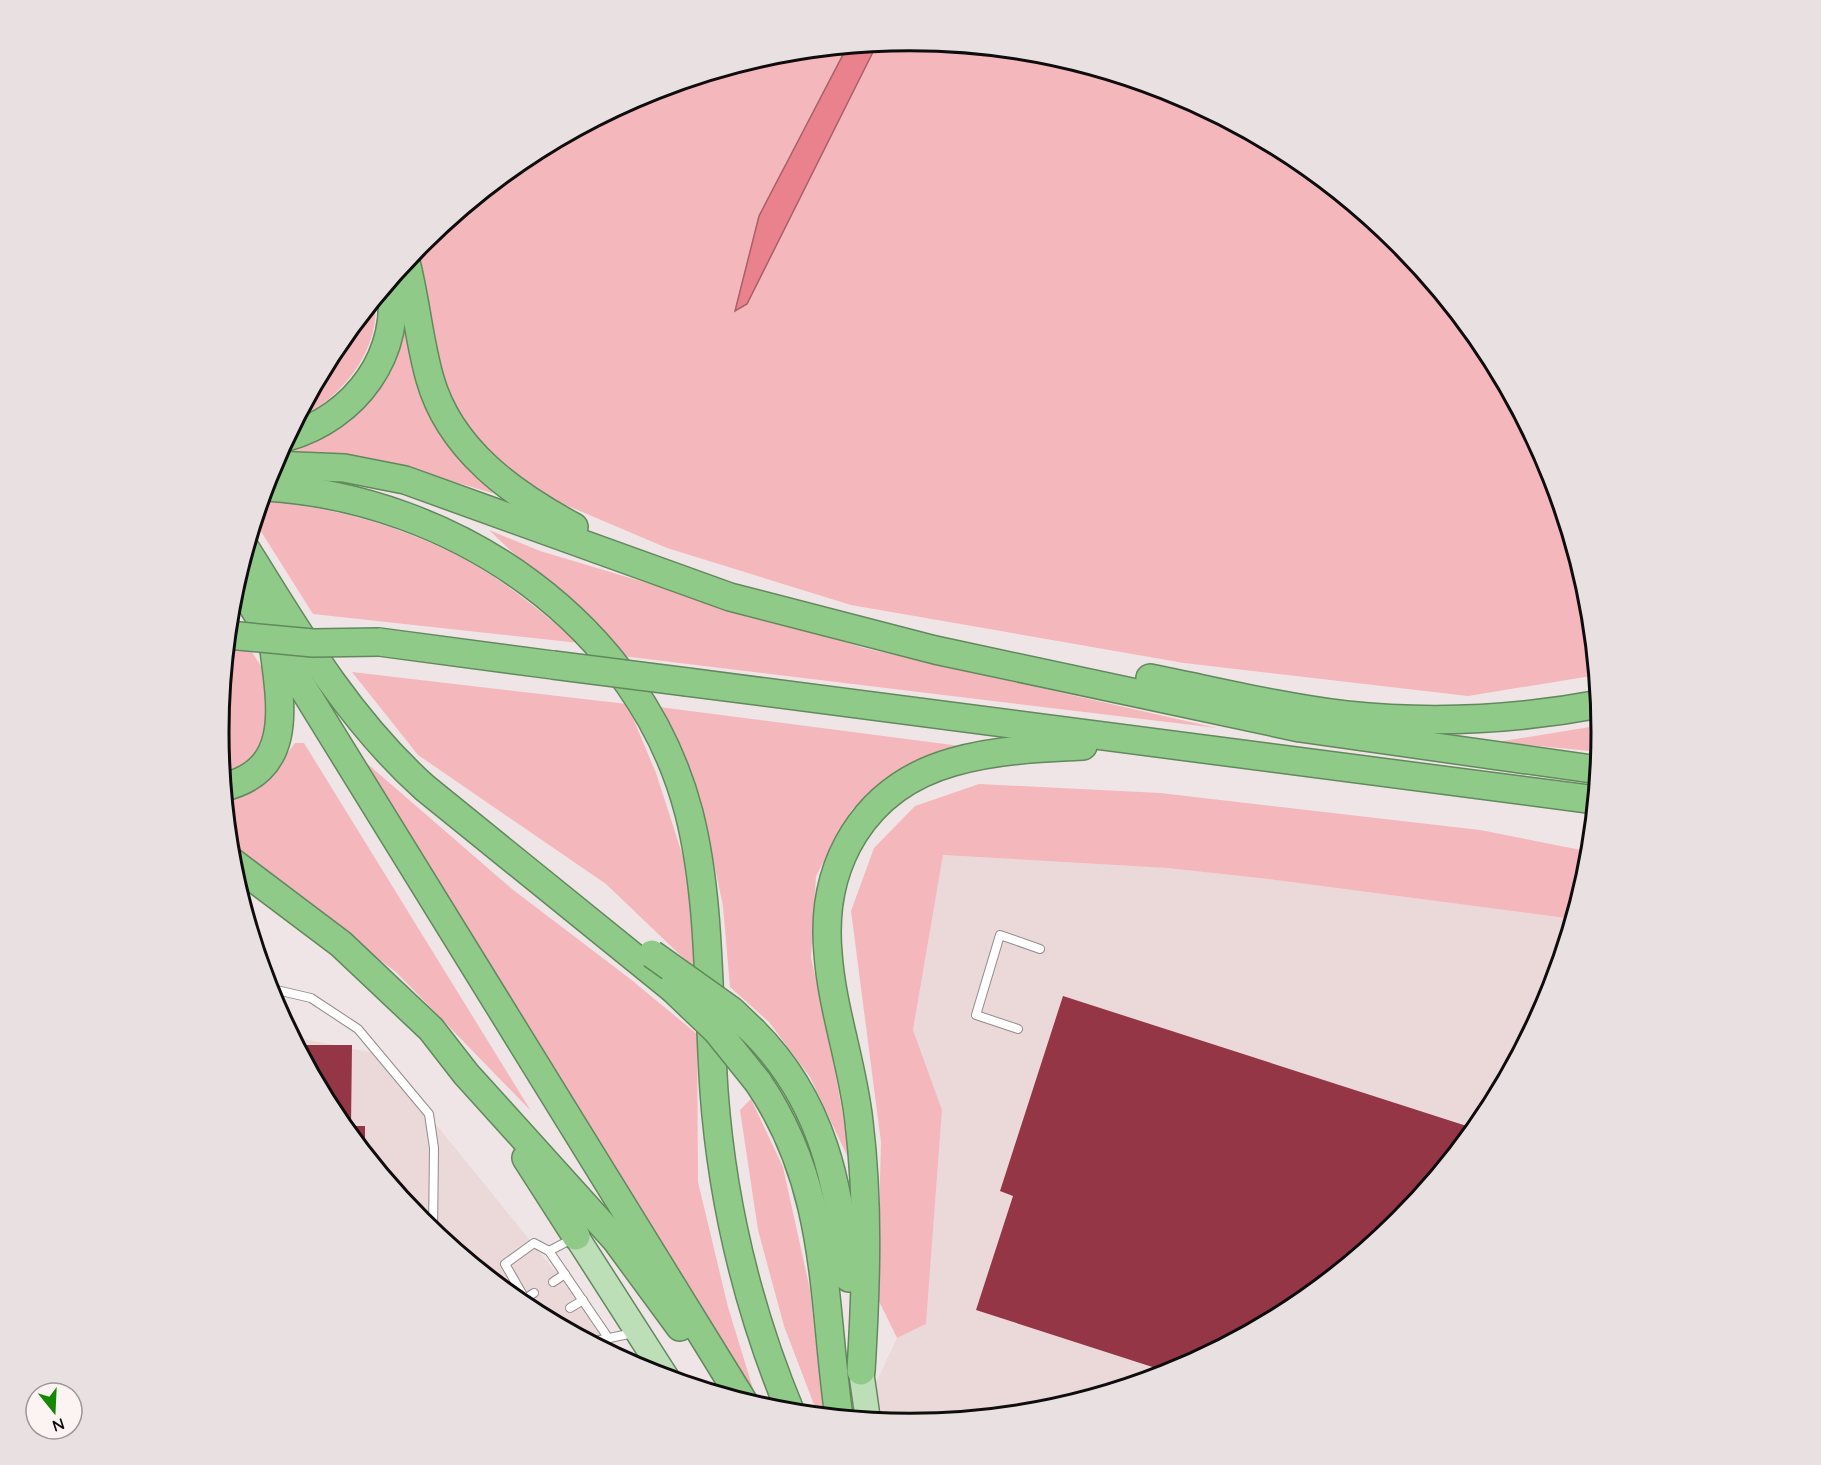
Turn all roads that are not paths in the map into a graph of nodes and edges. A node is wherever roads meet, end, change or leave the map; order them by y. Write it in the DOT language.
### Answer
graph roads {
  1 [pos="408,273"];
  2 [pos="391,292"];
  3 [pos="298,433"];
  4 [pos="284,465"];
  5 [pos="275,488"];
  6 [pos="252,558"];
  7 [pos="658,570"];
  8 [pos="244,593"];
  9 [pos="239,618"];
  10 [pos="819,620"];
  11 [pos="236,635"];
  12 [pos="379,642"];
  13 [pos="273,643"];
  14 [pos="1591,705"];
  15 [pos="1149,742"];
  16 [pos="1591,769"];
  17 [pos="231,785"];
  18 [pos="1564,796"];
  19 [pos="1588,800"];
  20 [pos="1588,805"];
  21 [pos="243,870"];
  22 [pos="556,894"];
  23 [pos="1040,949"];
  24 [pos="280,991"];
  25 [pos="1018,1029"];
  26 [pos="508,1118"];
  27 [pos="434,1219"];
  28 [pos="576,1236"];
  29 [pos="549,1251"];
  30 [pos="565,1274"];
  31 [pos="553,1282"];
  32 [pos="520,1291"];
  33 [pos="534,1293"];
  34 [pos="529,1297"];
  35 [pos="583,1300"];
  36 [pos="570,1308"];
  37 [pos="638,1332"];
  38 [pos="609,1339"];
  39 [pos="602,1340"];
  40 [pos="659,1366"];
  41 [pos="861,1371"];
  42 [pos="738,1392"];
  43 [pos="787,1402"];
  44 [pos="838,1410"];
  45 [pos="867,1413"];
  1 -- 7 [label="highway"];
  2 -- 3 [label="highway"];
  4 -- 7 [label="highway"];
  5 -- 43 [label="highway"];
  6 -- 22 [label="highway"];
  7 -- 10 [label="highway"];
  8 -- 13 [label="highway"];
  9 -- 12 [label="highway, bridge"];
  10 -- 14 [label="highway"];
  10 -- 16 [label="highway"];
  11 -- 12 [label="highway, bridge"];
  12 -- 15 [label="highway, bridge"];
  13 -- 17 [label="highway"];
  13 -- 42 [label="highway"];
  15 -- 18 [label="highway"];
  15 -- 41 [label="highway"];
  18 -- 19 [label="highway"];
  18 -- 20 [label="highway"];
  21 -- 26 [label="highway"];
  22 -- 41 [label="highway, bridge"];
  22 -- 44 [label="highway, bridge"];
  23 -- 25 [label="lane"];
  24 -- 27 [label="lane"];
  26 -- 28 [label="highway"];
  26 -- 42 [label="highway"];
  28 -- 29 [label="lane"];
  28 -- 37 [label="main road"];
  29 -- 30 [label="lane"];
  29 -- 32 [label="lane"];
  30 -- 31 [label="lane"];
  30 -- 35 [label="lane"];
  33 -- 34 [label="lane"];
  35 -- 36 [label="lane"];
  35 -- 38 [label="lane"];
  37 -- 38 [label="lane"];
  37 -- 40 [label="main road"];
  38 -- 39 [label="lane"];
  41 -- 45 [label="main road"];
}
